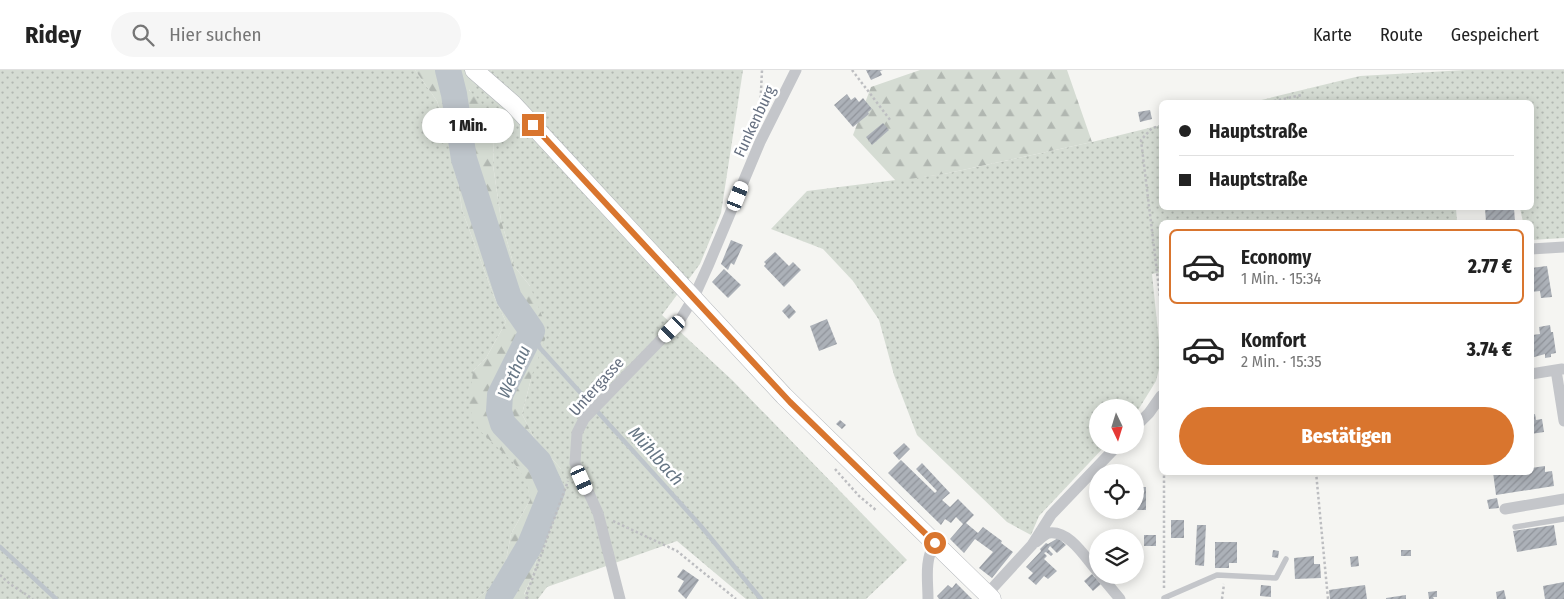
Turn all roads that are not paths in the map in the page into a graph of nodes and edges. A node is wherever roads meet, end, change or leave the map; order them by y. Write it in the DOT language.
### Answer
graph roads {
  1 [pos="474,70"];
  2 [pos="796,70"];
  3 [pos="1564,247"];
  4 [pos="1534,249"];
  5 [pos="694,297"];
  6 [pos="1560,370"];
  7 [pos="1534,374"];
  8 [pos="1159,399"];
  9 [pos="1144,417"];
  10 [pos="1564,421"];
  11 [pos="1109,454"];
  12 [pos="1564,499"];
  13 [pos="1505,508"];
  14 [pos="1564,519"];
  15 [pos="1515,527"];
  16 [pos="935,543"];
  17 [pos="1032,544"];
  18 [pos="1286,559"];
  19 [pos="1089,561"];
  20 [pos="1108,584"];
  21 [pos="989,598"];
  22 [pos="1164,598"];
  23 [pos="620,599"];
  24 [pos="928,599"];
  25 [pos="1120,599"];
  1 -- 5 [label="main road"];
  2 -- 5 [label="street, Funkenburg"];
  3 -- 4 [label="street"];
  5 -- 16 [label="main road"];
  5 -- 23 [label="street, Untergasse"];
  6 -- 7 [label="street"];
  6 -- 10 [label="street"];
  8 -- 9 [label="street"];
  11 -- 17 [label="street"];
  12 -- 13 [label="street"];
  14 -- 15 [label="lane"];
  16 -- 21 [label="main road"];
  16 -- 24 [label="street"];
  17 -- 19 [label="street"];
  17 -- 21 [label="street"];
  18 -- 22 [label="lane"];
  20 -- 25 [label="street"];
}
